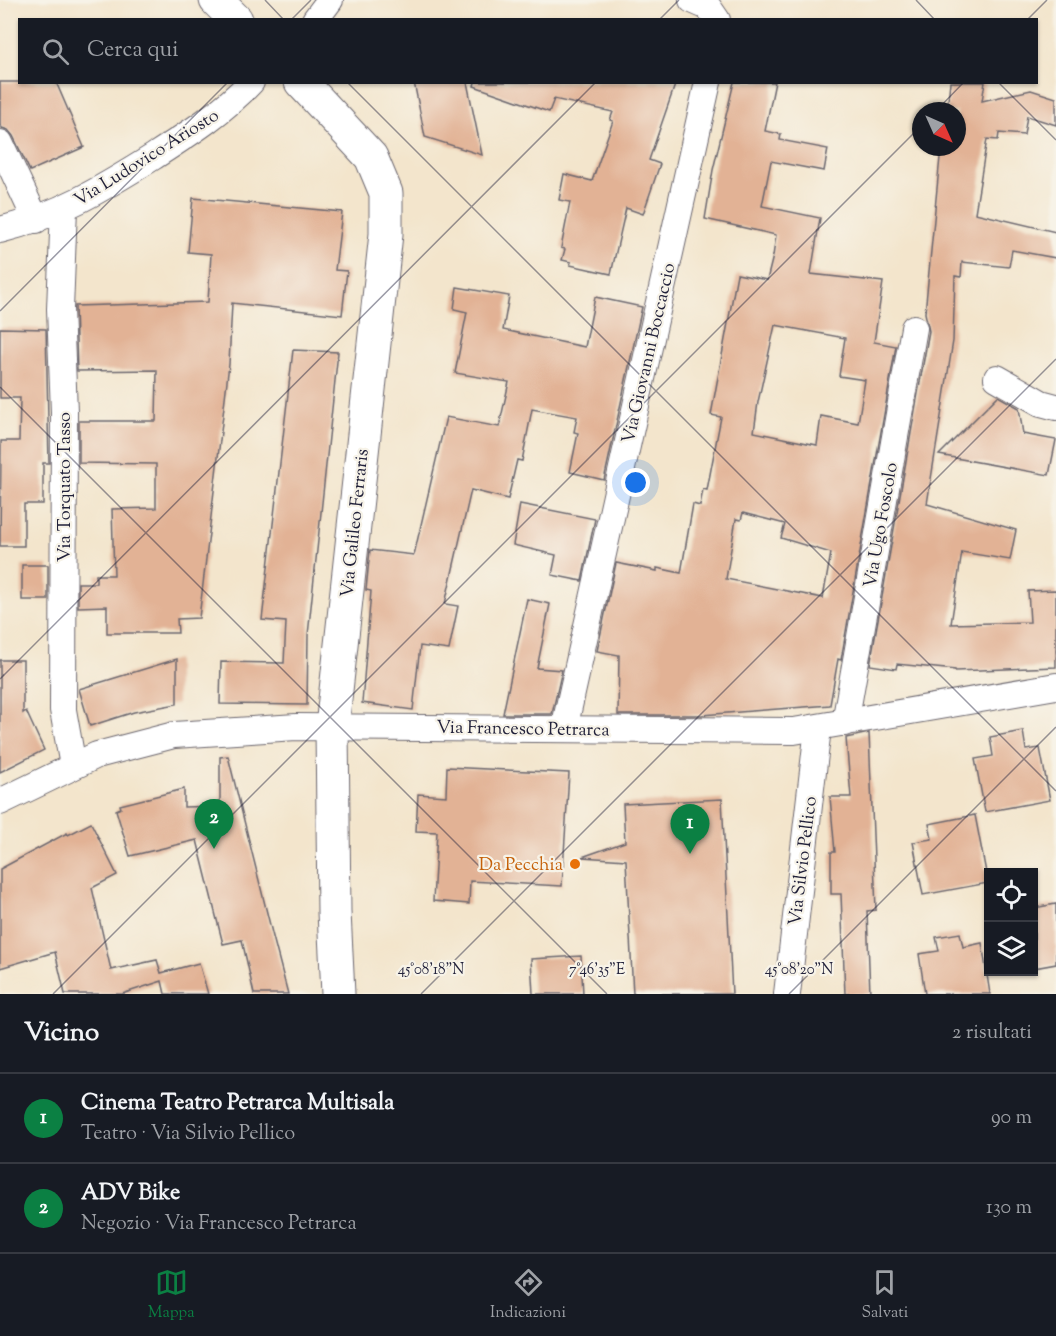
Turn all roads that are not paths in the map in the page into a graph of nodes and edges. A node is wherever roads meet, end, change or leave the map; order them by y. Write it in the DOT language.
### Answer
graph roads {
  1 [pos="216,0"];
  2 [pos="330,0"];
  3 [pos="692,0"];
  4 [pos="234,18"];
  5 [pos="316,18"];
  6 [pos="716,18"];
  7 [pos="249,84"];
  8 [pos="303,84"];
  9 [pos="708,84"];
  10 [pos="0,143"];
  11 [pos="9,185"];
  12 [pos="64,208"];
  13 [pos="36,220"];
  14 [pos="0,230"];
  15 [pos="914,328"];
  16 [pos="997,378"];
  17 [pos="1056,406"];
  18 [pos="1056,686"];
  19 [pos="846,723"];
  20 [pos="332,727"];
  21 [pos="818,728"];
  22 [pos="564,729"];
  23 [pos="73,766"];
  24 [pos="0,802"];
  25 [pos="338,994"];
  26 [pos="787,994"];
  1 -- 4 [label="main road"];
  2 -- 5 [label="street"];
  3 -- 6 [label="street"];
  7 -- 12 [label="street, Via Ludovico Ariosto"];
  8 -- 20 [label="main road, Via Galileo Ferraris"];
  9 -- 22 [label="street, Via Giovanni Boccaccio"];
  10 -- 11 [label="street"];
  11 -- 13 [label="street"];
  12 -- 13 [label="street, Via Ludovico Ariosto"];
  12 -- 23 [label="street, Via Torquato Tasso"];
  13 -- 14 [label="street, Via Ludovico Ariosto"];
  15 -- 19 [label="street, Via Ugo Foscolo"];
  16 -- 17 [label="street"];
  18 -- 19 [label="street, Via Francesco Petrarca"];
  19 -- 21 [label="street, Via Francesco Petrarca"];
  20 -- 22 [label="street, Via Francesco Petrarca"];
  20 -- 23 [label="street, Via Francesco Petrarca"];
  20 -- 25 [label="main road, Via Galileo Ferraris"];
  21 -- 22 [label="street, Via Francesco Petrarca"];
  21 -- 26 [label="street, Via Silvio Pellico"];
  23 -- 24 [label="street, Via Francesco Petrarca"];
}
